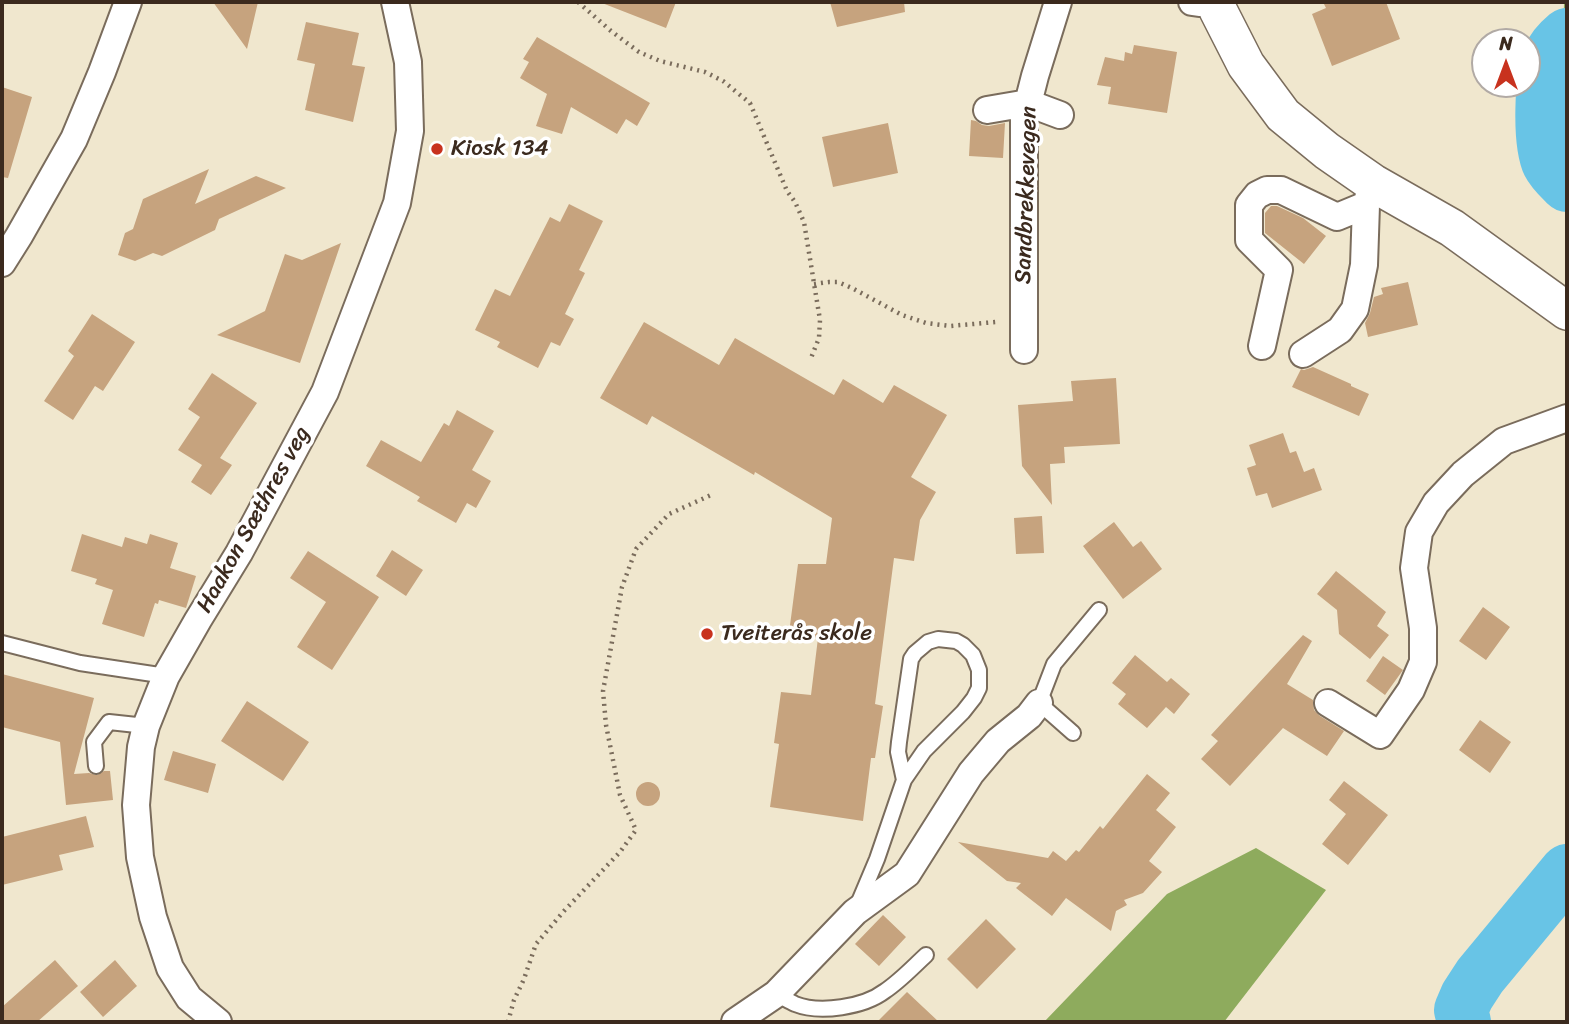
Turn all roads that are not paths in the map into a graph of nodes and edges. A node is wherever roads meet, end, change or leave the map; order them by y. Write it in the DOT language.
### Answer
graph roads {
  1 [pos="128,2"];
  2 [pos="395,2"];
  3 [pos="1058,2"];
  4 [pos="1192,2"];
  5 [pos="1204,2"];
  6 [pos="1216,2"];
  7 [pos="1028,103"];
  8 [pos="987,110"];
  9 [pos="1060,115"];
  10 [pos="1369,194"];
  11 [pos="2,263"];
  12 [pos="1567,311"];
  13 [pos="1262,346"];
  14 [pos="1024,350"];
  15 [pos="1303,354"];
  16 [pos="1567,418"];
  17 [pos="1099,610"];
  18 [pos="2,643"];
  19 [pos="166,676"];
  20 [pos="1039,702"];
  21 [pos="1328,702"];
  22 [pos="146,726"];
  23 [pos="1073,733"];
  24 [pos="96,766"];
  25 [pos="904,780"];
  26 [pos="855,912"];
  27 [pos="926,955"];
  28 [pos="776,993"];
  29 [pos="218,1022"];
  30 [pos="735,1022"];
  1 -- 11 [label="street"];
  2 -- 19 [label="street, Haakon Sæthres veg"];
  3 -- 7 [label="street, Sandbrekkevegen"];
  4 -- 5 [label="street"];
  6 -- 10 [label="street"];
  7 -- 8 [label="street"];
  7 -- 9 [label="street"];
  7 -- 14 [label="street, Sandbrekkevegen"];
  10 -- 12 [label="street"];
  10 -- 13 [label="street"];
  10 -- 15 [label="street"];
  16 -- 21 [label="street"];
  17 -- 20 [label="lane"];
  18 -- 19 [label="lane"];
  19 -- 22 [label="street, Haakon Sæthres veg"];
  20 -- 23 [label="lane"];
  20 -- 26 [label="street"];
  22 -- 24 [label="lane"];
  22 -- 29 [label="street, Haakon Sæthres veg"];
  25 -- 25 [label="lane"];
  25 -- 26 [label="lane"];
  26 -- 28 [label="street"];
  27 -- 28 [label="lane"];
  28 -- 30 [label="street"];
}
